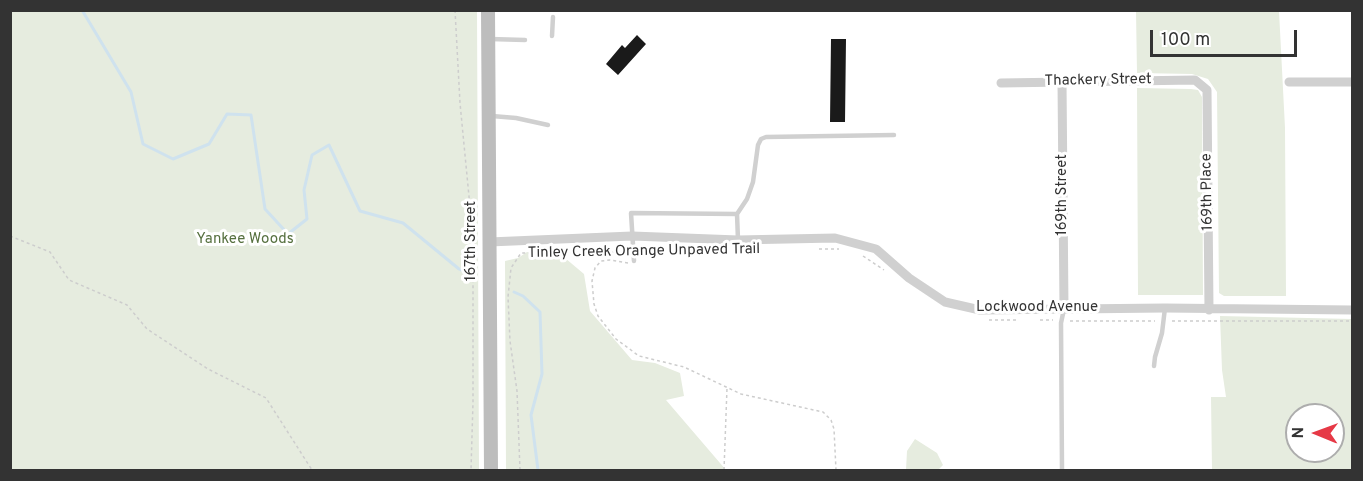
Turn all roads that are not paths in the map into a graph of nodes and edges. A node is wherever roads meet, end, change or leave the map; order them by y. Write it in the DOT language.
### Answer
graph roads {
  1 [pos="488,10"];
  2 [pos="553,17"];
  3 [pos="552,36"];
  4 [pos="488,39"];
  5 [pos="525,40"];
  6 [pos="1195,80"];
  7 [pos="1062,81"];
  8 [pos="1289,82"];
  9 [pos="1353,82"];
  10 [pos="1001,83"];
  11 [pos="488,115"];
  12 [pos="548,125"];
  13 [pos="894,135"];
  14 [pos="737,214"];
  15 [pos="632,236"];
  16 [pos="738,240"];
  17 [pos="489,242"];
  18 [pos="634,261"];
  19 [pos="1165,308"];
  20 [pos="1064,309"];
  21 [pos="1209,310"];
  22 [pos="1353,310"];
  23 [pos="1154,366"];
  24 [pos="491,471"];
  25 [pos="1062,471"];
  1 -- 4 [label="main road, 167th Street"];
  2 -- 3 [label="lane"];
  4 -- 5 [label="lane"];
  4 -- 11 [label="main road, 167th Street"];
  6 -- 7 [label="street, Thackery Street"];
  6 -- 21 [label="street, 169th Place"];
  7 -- 10 [label="street, Thackery Street"];
  7 -- 20 [label="street, 169th Street"];
  8 -- 9 [label="street"];
  11 -- 12 [label="lane"];
  11 -- 17 [label="main road, 167th Street"];
  13 -- 14 [label="lane"];
  14 -- 15 [label="lane"];
  14 -- 16 [label="lane"];
  15 -- 16 [label="street, Lockwood Avenue"];
  15 -- 17 [label="street, Lockwood Avenue"];
  15 -- 18 [label="lane"];
  16 -- 20 [label="street, Lockwood Avenue"];
  17 -- 24 [label="main road, 167th Street"];
  19 -- 20 [label="street, Lockwood Avenue"];
  19 -- 21 [label="street, Lockwood Avenue"];
  19 -- 23 [label="lane"];
  20 -- 25 [label="lane"];
  21 -- 22 [label="street, Lockwood Avenue"];
}
